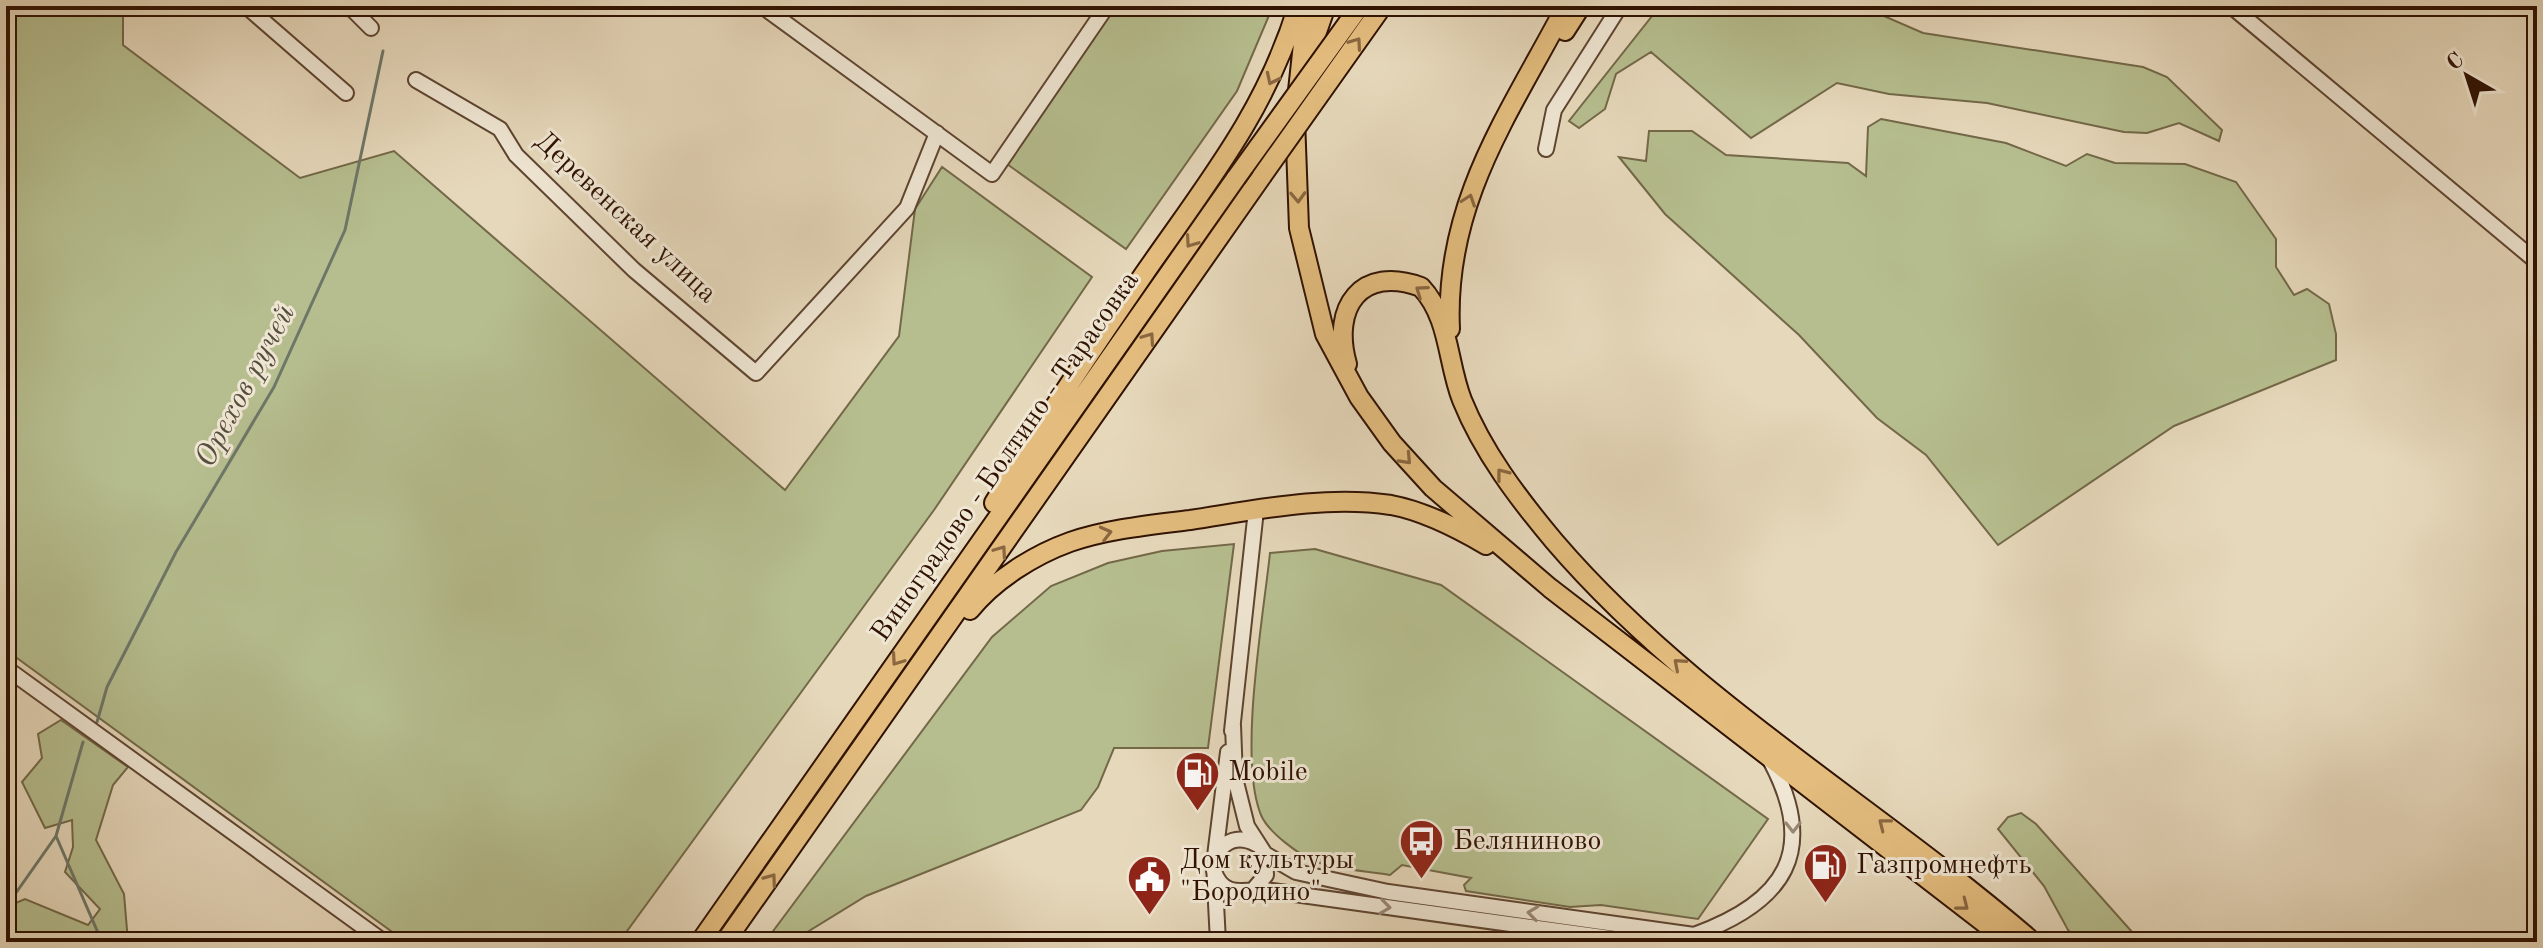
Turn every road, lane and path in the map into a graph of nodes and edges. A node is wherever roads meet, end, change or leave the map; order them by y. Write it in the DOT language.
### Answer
graph roads {
  1 [pos="246,6"];
  2 [pos="349,6"];
  3 [pos="762,6"];
  4 [pos="1107,6"];
  5 [pos="1298,6"];
  6 [pos="1307,6"];
  7 [pos="1326,6"];
  8 [pos="1566,6"];
  9 [pos="1581,6"];
  10 [pos="1620,6"];
  11 [pos="2231,6"];
  12 [pos="1374,8"];
  13 [pos="371,28"];
  14 [pos="416,80"];
  15 [pos="346,93"];
  16 [pos="1296,110"];
  17 [pos="937,133"];
  18 [pos="1546,149"];
  19 [pos="1485,154"];
  20 [pos="2537,262"];
  21 [pos="1452,359"];
  22 [pos="1359,397"];
  23 [pos="1256,510"];
  24 [pos="1531,572"];
  25 [pos="920,628"];
  26 [pos="6,668"];
  27 [pos="1233,725"];
  28 [pos="1768,755"];
  29 [pos="850,768"];
  30 [pos="1260,849"];
  31 [pos="1215,864"];
  32 [pos="1246,892"];
  33 [pos="1218,915"];
  34 [pos="384,942"];
  35 [pos="700,942"];
  36 [pos="725,942"];
  37 [pos="1218,942"];
  38 [pos="1639,942"];
  39 [pos="2009,942"];
  40 [pos="2033,942"];
  1 -- 15 [label="street"];
  2 -- 13 [label="street"];
  3 -- 17 [label="street"];
  4 -- 17 [label="street"];
  5 -- 25 [label="main road, one-way"];
  6 -- 16 [label="main road"];
  7 -- 16 [label="main road"];
  8 -- 19 [label="main road"];
  9 -- 19 [label="main road"];
  10 -- 18 [label="street"];
  11 -- 20 [label="street"];
  12 -- 25 [label="main road, Виноградово - Болтино - Тарасовка, one-way, bridge"];
  29 -- 12 [label="main road, Виноградово - Болтино - Тарасовка, one-way, bridge"];
  14 -- 17 [label="street, Деревенская улица"];
  16 -- 22 [label="main road, one-way"];
  21 -- 19 [label="main road, one-way"];
  21 -- 22 [label="main road, one-way"];
  40 -- 21 [label="main road, one-way"];
  22 -- 24 [label="main road, one-way"];
  23 -- 24 [label="main road"];
  23 -- 27 [label="street"];
  29 -- 23 [label="main road, one-way"];
  24 -- 28 [label="main road"];
  25 -- 35 [label="main road, Виноградово - Болтино - Тарасовка, one-way"];
  26 -- 34 [label="street"];
  27 -- 30 [label="street"];
  27 -- 31 [label="street"];
  28 -- 30 [label="street, one-way"];
  28 -- 39 [label="main road, one-way"];
  36 -- 29 [label="main road, Виноградово - Болтино - Тарасовка, one-way"];
  30 -- 31 [label="street"];
  30 -- 32 [label="street"];
  31 -- 32 [label="street"];
  31 -- 33 [label="street"];
  32 -- 33 [label="street"];
  32 -- 38 [label="street, one-way"];
  33 -- 37 [label="street"];
}
